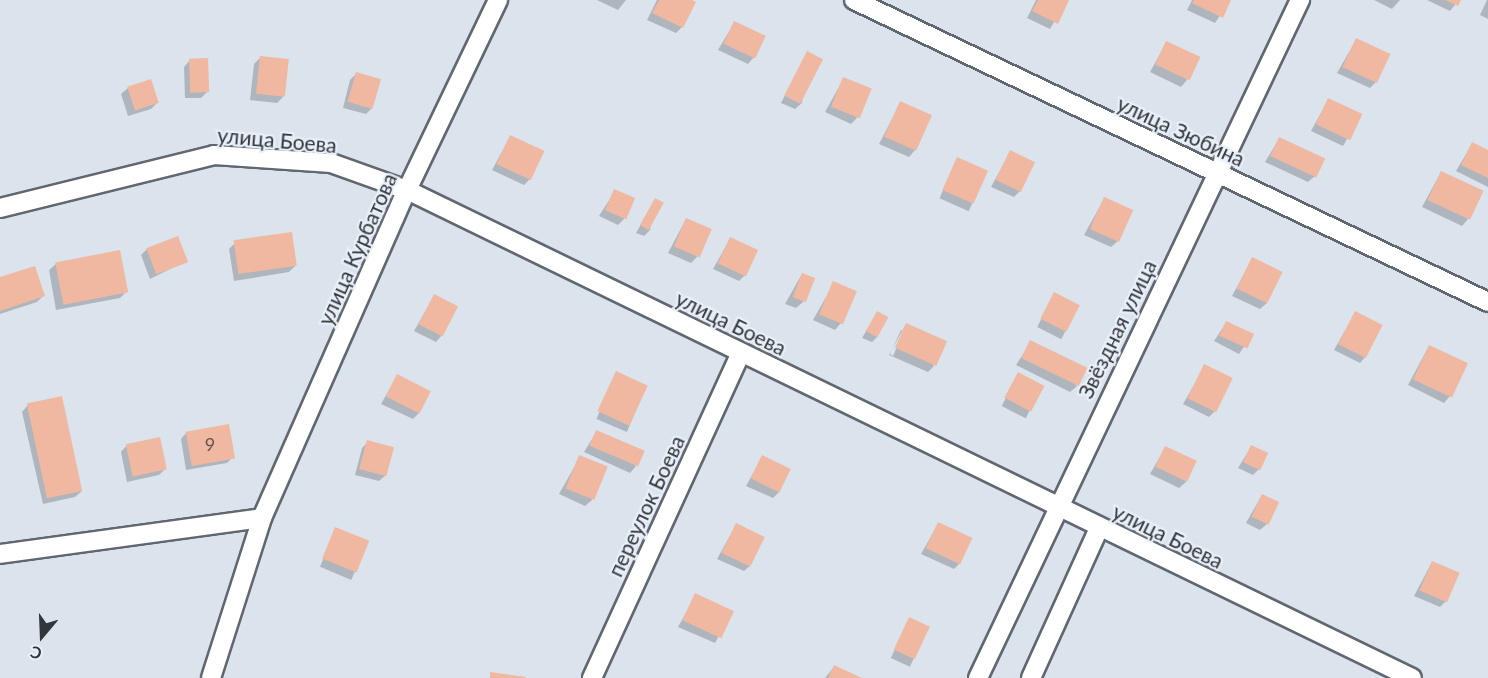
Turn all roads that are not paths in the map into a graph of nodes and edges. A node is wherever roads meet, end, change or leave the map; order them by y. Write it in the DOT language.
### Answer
graph roads {
  1 [pos="498,0"];
  2 [pos="854,0"];
  3 [pos="1300,0"];
  4 [pos="1217,173"];
  5 [pos="407,190"];
  6 [pos="0,208"];
  7 [pos="1488,302"];
  8 [pos="741,352"];
  9 [pos="1056,506"];
  10 [pos="262,518"];
  11 [pos="1100,528"];
  12 [pos="0,554"];
  13 [pos="1372,670"];
  14 [pos="211,678"];
  15 [pos="592,678"];
  16 [pos="978,678"];
  17 [pos="1031,678"];
  18 [pos="1412,678"];
  1 -- 5 [label="street, улица Курбатова"];
  2 -- 4 [label="street, улица Зюбина"];
  3 -- 4 [label="street, Звёздная улица"];
  4 -- 7 [label="street, улица Зюбина"];
  4 -- 9 [label="street, Звёздная улица"];
  5 -- 6 [label="street, улица Боева"];
  5 -- 8 [label="street, улица Боева"];
  5 -- 10 [label="street, улица Курбатова"];
  8 -- 9 [label="street, улица Боева"];
  8 -- 15 [label="street, переулок Боева"];
  9 -- 11 [label="street, улица Боева"];
  9 -- 16 [label="street, Звёздная улица"];
  10 -- 12 [label="street"];
  10 -- 14 [label="street, улица Курбатова"];
  11 -- 13 [label="street, улица Боева"];
  11 -- 17 [label="street"];
  13 -- 18 [label="street, улица Боева"];
}
